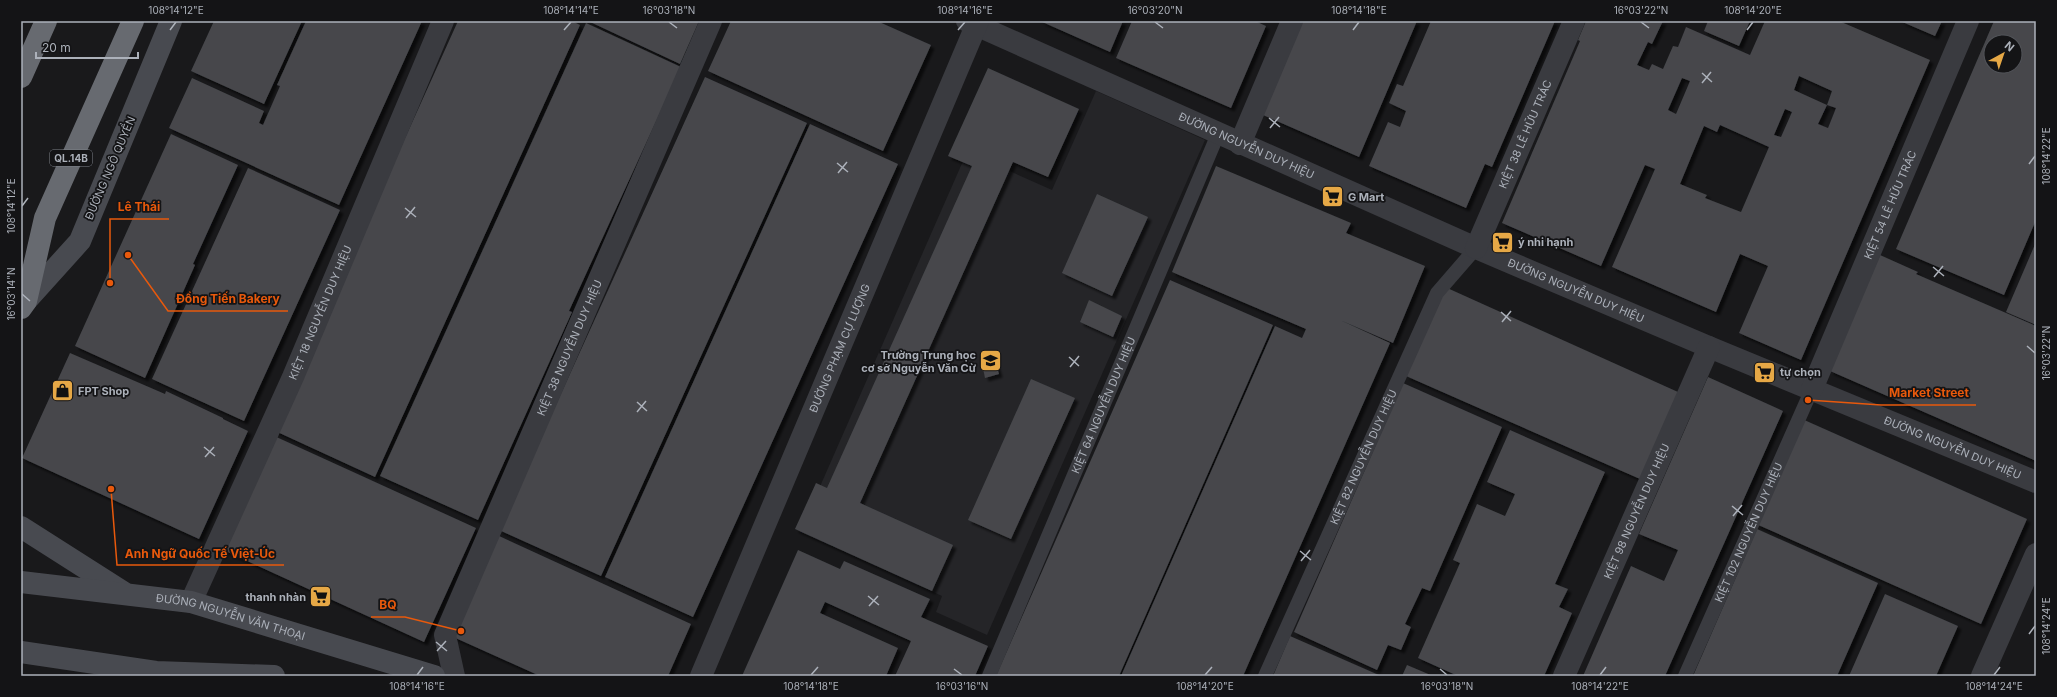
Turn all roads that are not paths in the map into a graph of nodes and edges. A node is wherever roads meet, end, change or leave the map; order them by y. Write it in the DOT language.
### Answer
graph roads {
  1 [pos="46,21"];
  2 [pos="133,21"];
  3 [pos="171,21"];
  4 [pos="443,21"];
  5 [pos="710,21"];
  6 [pos="1292,21"];
  7 [pos="1574,21"];
  8 [pos="1968,21"];
  9 [pos="974,22"];
  10 [pos="21,77"];
  11 [pos="1218,134"];
  12 [pos="1240,144"];
  13 [pos="1476,248"];
  14 [pos="23,304"];
  15 [pos="1709,348"];
  16 [pos="1812,389"];
  17 [pos="2036,482"];
  18 [pos="21,526"];
  19 [pos="2036,554"];
  20 [pos="21,582"];
  21 [pos="128,595"];
  22 [pos="191,602"];
  23 [pos="21,652"];
  24 [pos="150,674"];
  25 [pos="274,676"];
  26 [pos="434,676"];
  27 [pos="454,676"];
  28 [pos="701,676"];
  29 [pos="989,676"];
  30 [pos="1265,676"];
  31 [pos="1564,676"];
  32 [pos="1685,676"];
  33 [pos="1982,676"];
  1 -- 10 [label="highway"];
  2 -- 14 [label="highway, ĐƯỜNG NGÔ QUYỀN / QL.14B"];
  3 -- 14 [label="main road, ĐƯỜNG NGÔ QUYỀN"];
  4 -- 22 [label="street, KIỆT 18 NGUYỄN DUY HIỆU"];
  5 -- 27 [label="street, KIỆT 38 NGUYỄN DUY HIỆU"];
  6 -- 12 [label="street"];
  7 -- 13 [label="street, KIỆT 38 LÊ HỮU TRÁC"];
  8 -- 16 [label="street, KIỆT 54 LÊ HỮU TRÁC"];
  9 -- 11 [label="street, ĐƯỜNG NGUYỄN DUY HIỆU"];
  9 -- 28 [label="street, ĐƯỜNG PHẠM CỰ LƯỢNG"];
  11 -- 12 [label="street, ĐƯỜNG NGUYỄN DUY HIỆU"];
  11 -- 29 [label="lane, KIỆT 64 NGUYỄN DUY HIỆU"];
  12 -- 13 [label="street, ĐƯỜNG NGUYỄN DUY HIỆU"];
  13 -- 15 [label="street, ĐƯỜNG NGUYỄN DUY HIỆU"];
  13 -- 30 [label="lane, KIỆT 82 NGUYỄN DUY HIỆU"];
  15 -- 16 [label="street, ĐƯỜNG NGUYỄN DUY HIỆU"];
  15 -- 31 [label="street, KIỆT 98 NGUYỄN DUY HIỆU"];
  16 -- 17 [label="street, ĐƯỜNG NGUYỄN DUY HIỆU"];
  16 -- 32 [label="lane, KIỆT 102 NGUYỄN DUY HIỆU"];
  18 -- 21 [label="main road"];
  19 -- 33 [label="street"];
  20 -- 21 [label="main road, ĐƯỜNG NGUYỄN VĂN THOẠI"];
  21 -- 22 [label="main road, ĐƯỜNG NGUYỄN VĂN THOẠI"];
  22 -- 26 [label="main road, ĐƯỜNG NGUYỄN VĂN THOẠI"];
  23 -- 24 [label="main road"];
  24 -- 25 [label="main road"];
}
